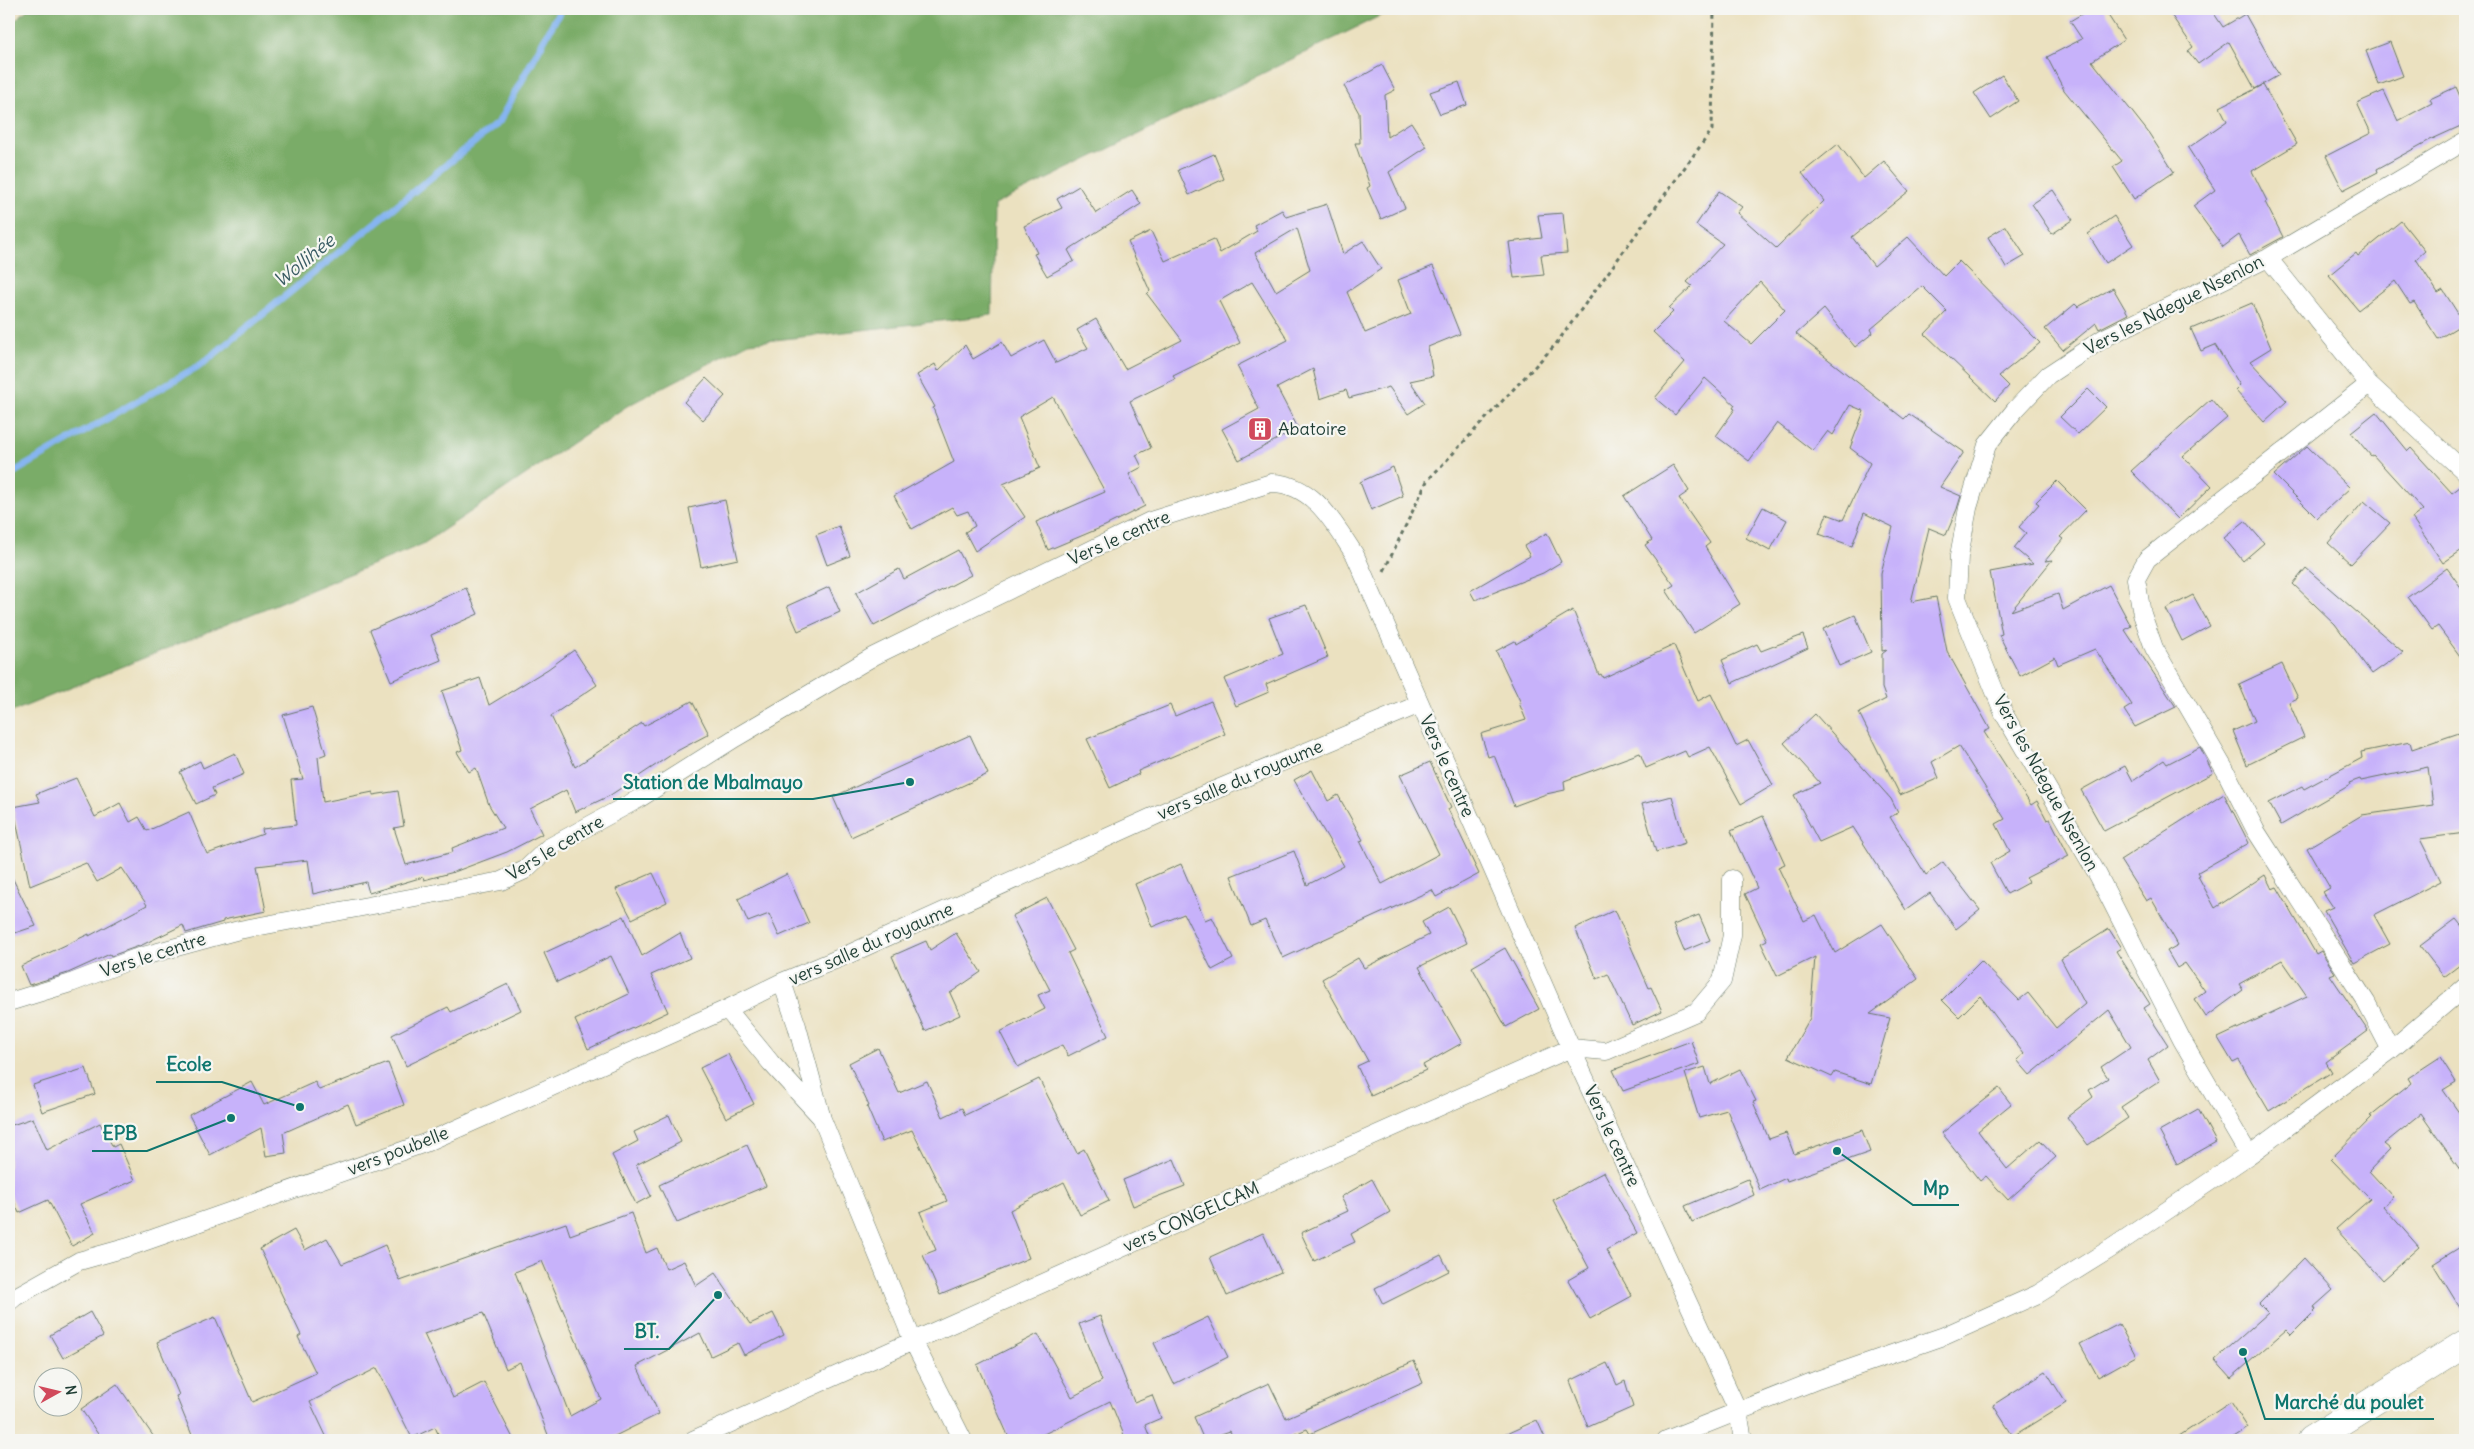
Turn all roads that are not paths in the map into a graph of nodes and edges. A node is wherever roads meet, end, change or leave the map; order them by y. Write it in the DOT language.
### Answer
graph roads {
  1 [pos="2465,141"];
  2 [pos="2268,258"];
  3 [pos="2369,384"];
  4 [pos="2465,472"];
  5 [pos="1420,704"];
  6 [pos="1732,879"];
  7 [pos="782,982"];
  8 [pos="2465,987"];
  9 [pos="9,1002"];
  10 [pos="727,1009"];
  11 [pos="1571,1048"];
  12 [pos="2391,1050"];
  13 [pos="822,1119"];
  14 [pos="2249,1155"];
  15 [pos="9,1302"];
  16 [pos="913,1341"];
  17 [pos="2465,1344"];
  18 [pos="1738,1411"];
  19 [pos="693,1440"];
  20 [pos="963,1440"];
  21 [pos="1666,1440"];
  22 [pos="1743,1440"];
  23 [pos="2311,1440"];
  1 -- 2 [label="street, Vers les Ndegue Nsenlon"];
  2 -- 3 [label="street"];
  2 -- 14 [label="street, Vers les Ndegue Nsenlon"];
  3 -- 4 [label="street"];
  3 -- 12 [label="street"];
  5 -- 7 [label="street, vers salle du royaume"];
  5 -- 9 [label="street, Vers le centre"];
  5 -- 11 [label="street, Vers le centre"];
  6 -- 11 [label="street"];
  7 -- 10 [label="street, vers poubelle"];
  7 -- 13 [label="street, vers salle du royaume"];
  8 -- 12 [label="street"];
  10 -- 13 [label="street"];
  10 -- 15 [label="street, vers poubelle"];
  11 -- 16 [label="street, vers CONGELCAM"];
  11 -- 18 [label="street, Vers le centre"];
  12 -- 14 [label="street"];
  13 -- 16 [label="street, vers salle du royaume"];
  14 -- 18 [label="street"];
  16 -- 19 [label="street"];
  16 -- 20 [label="street"];
  17 -- 23 [label="main road"];
  18 -- 21 [label="street"];
  18 -- 22 [label="street, Vers le centre"];
}
